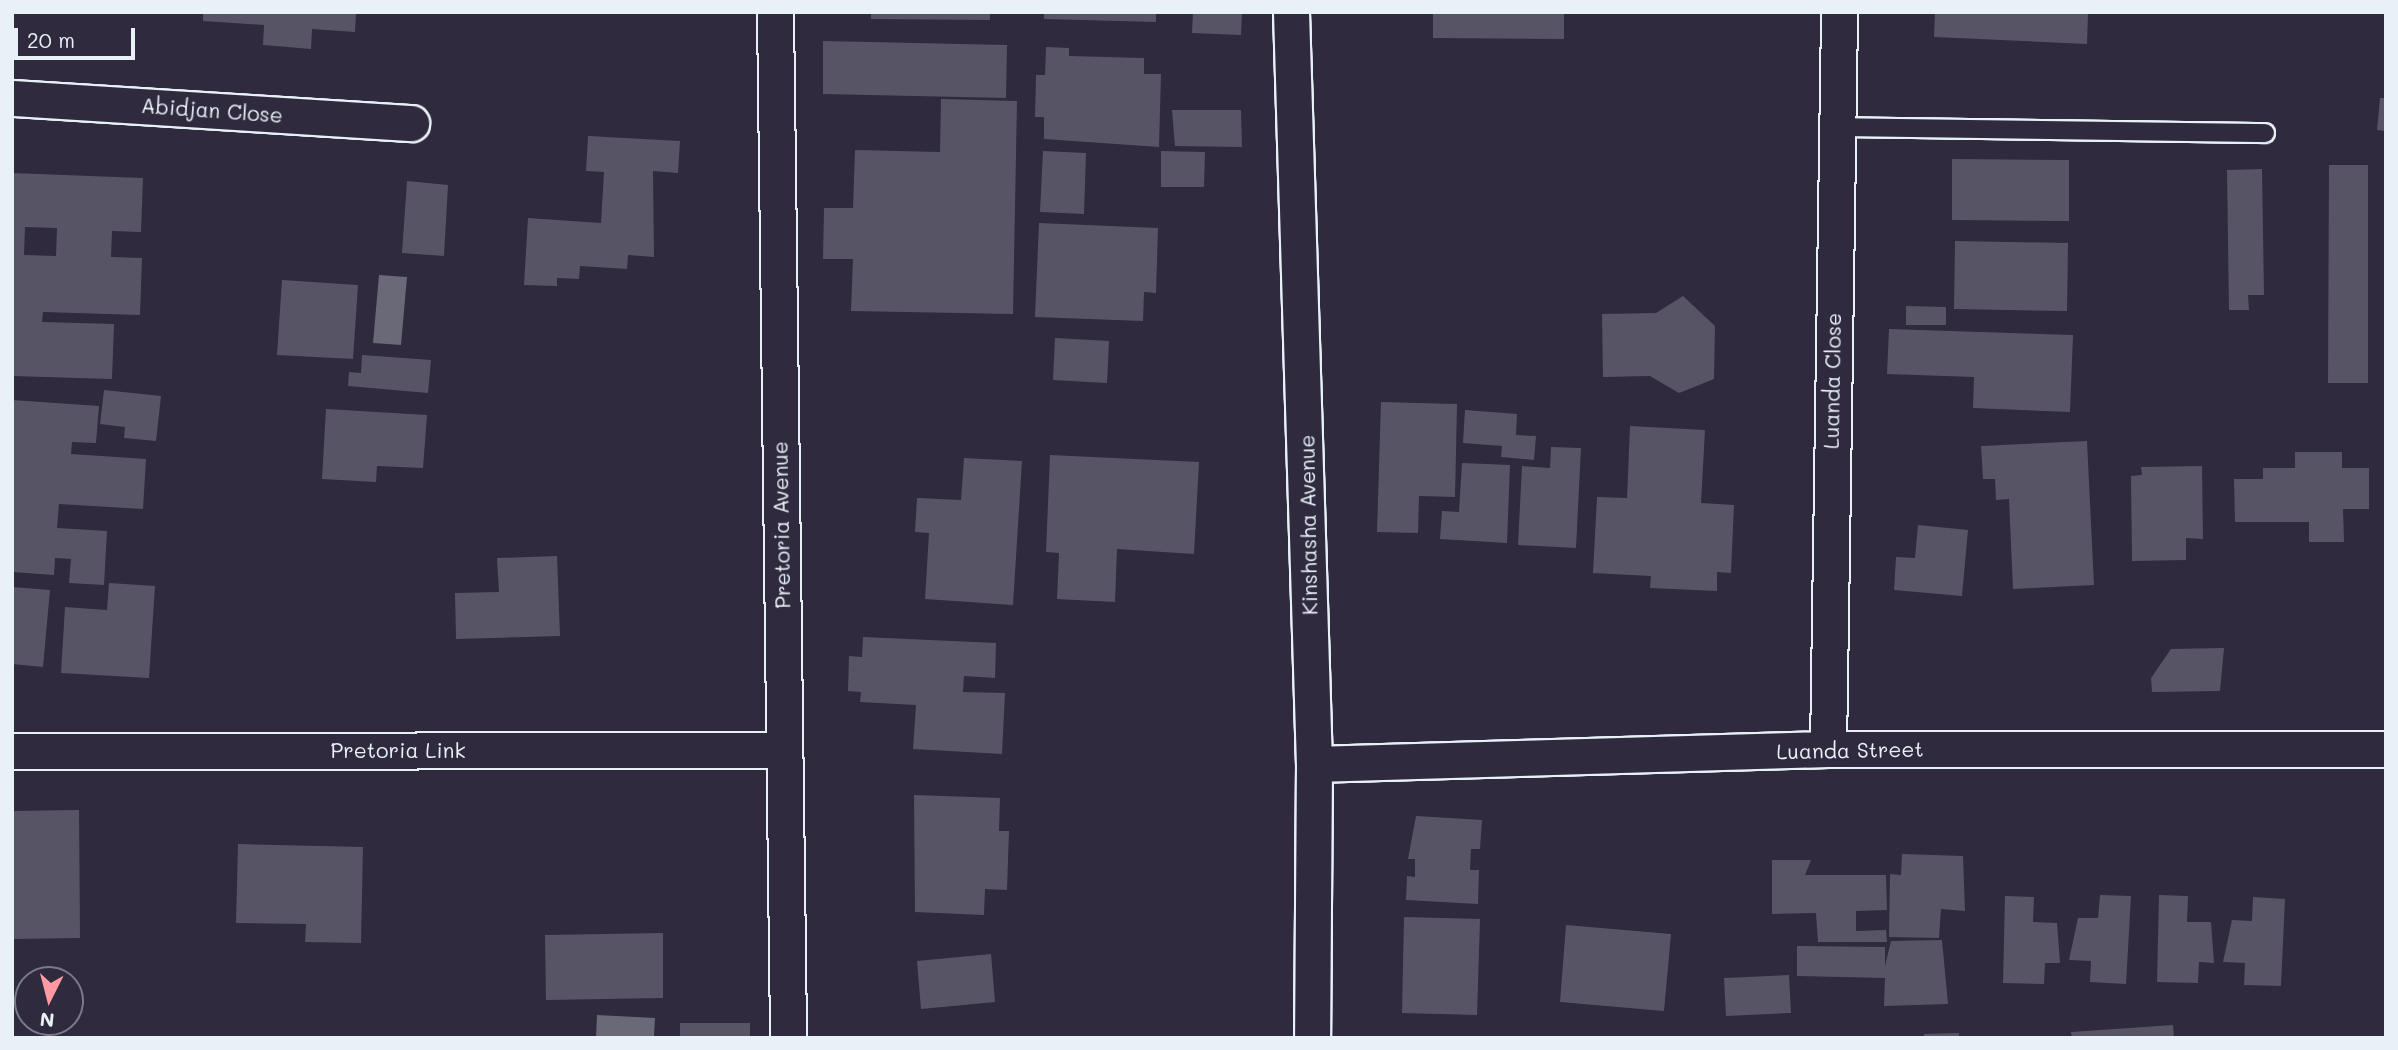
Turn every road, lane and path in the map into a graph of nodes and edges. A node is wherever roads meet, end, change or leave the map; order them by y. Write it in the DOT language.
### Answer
graph roads {
  1 [pos="775,12"];
  2 [pos="1291,12"];
  3 [pos="1839,12"];
  4 [pos="12,98"];
  5 [pos="411,123"];
  6 [pos="1835,127"];
  7 [pos="2265,133"];
  8 [pos="1828,749"];
  9 [pos="2386,749"];
  10 [pos="784,750"];
  11 [pos="12,751"];
  12 [pos="1314,764"];
  13 [pos="788,1038"];
  14 [pos="1312,1038"];
  1 -- 10 [label="street, Pretoria Avenue"];
  2 -- 12 [label="street, Kinshasha Avenue"];
  3 -- 6 [label="street, Luanda Close"];
  4 -- 5 [label="street, Abidjan Close"];
  6 -- 7 [label="lane"];
  6 -- 8 [label="street, Luanda Close"];
  8 -- 9 [label="street, Luanda Street"];
  8 -- 12 [label="street, Luanda Street"];
  10 -- 11 [label="street, Pretoria Link"];
  10 -- 13 [label="street, Pretoria Avenue"];
  12 -- 14 [label="street, Kinshasha Avenue"];
}
